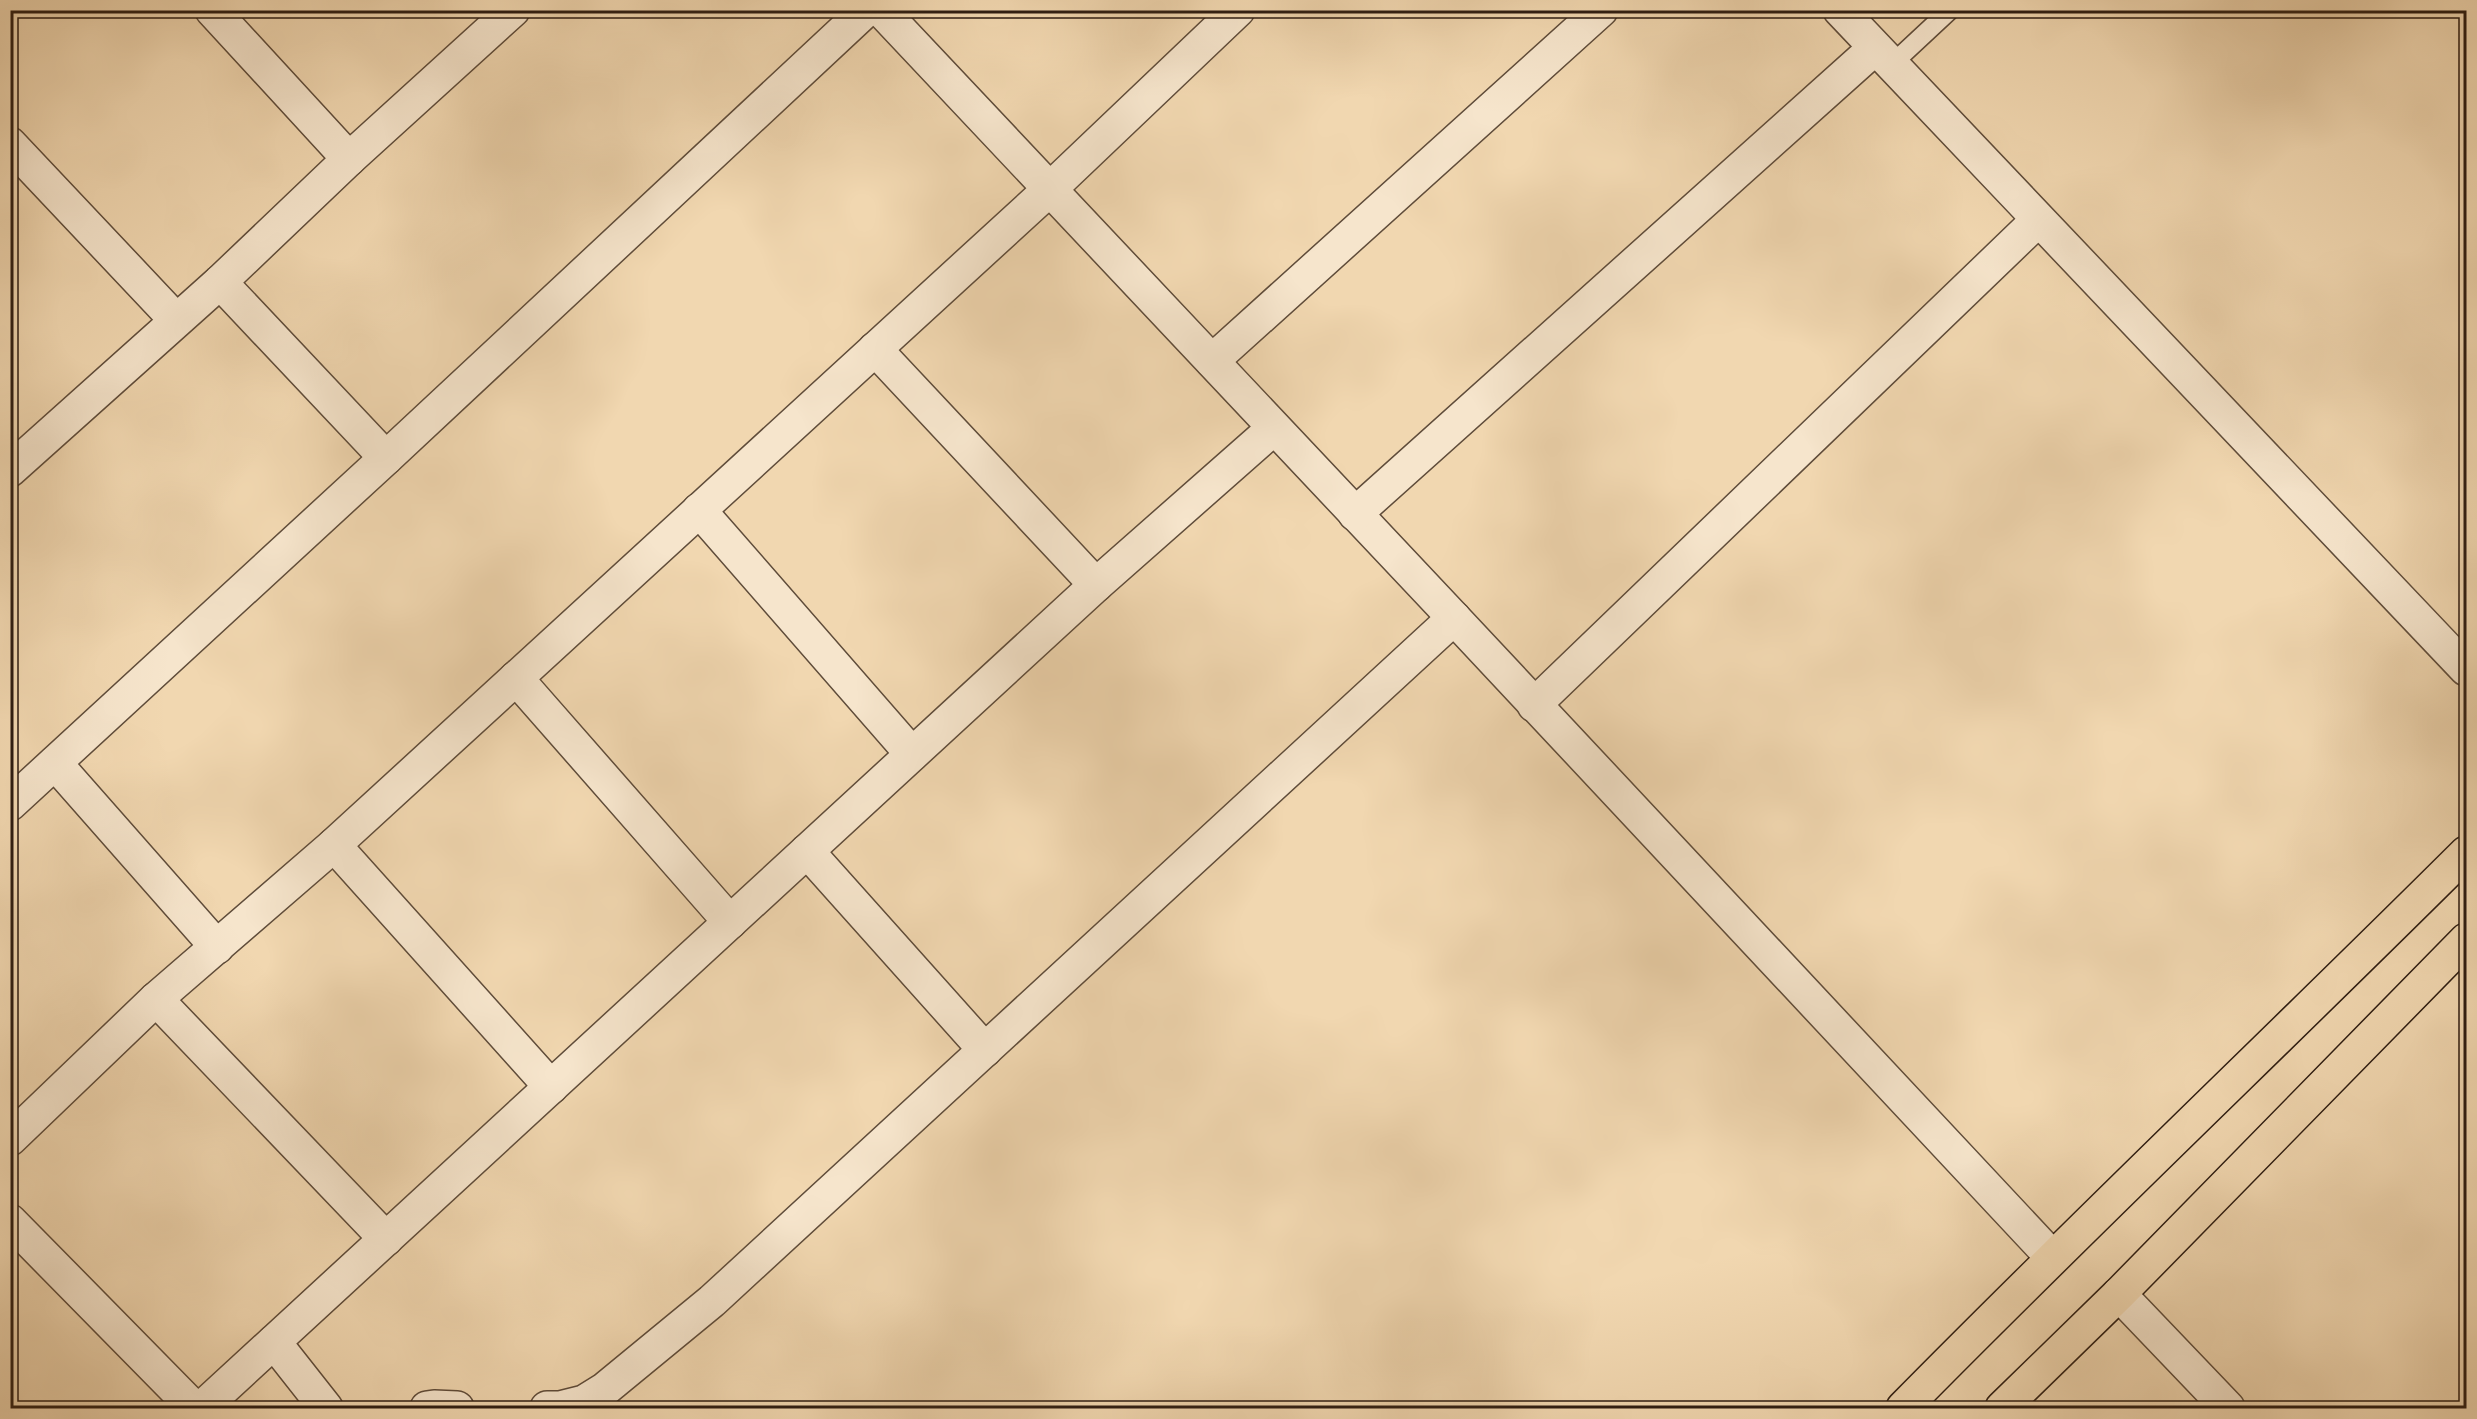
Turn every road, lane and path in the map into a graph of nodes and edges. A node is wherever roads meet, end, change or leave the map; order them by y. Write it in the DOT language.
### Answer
graph roads {
  1 [pos="212,10"];
  2 [pos="513,10"];
  3 [pos="866,10"];
  4 [pos="881,10"];
  5 [pos="1238,10"];
  6 [pos="1600,10"];
  7 [pos="1840,10"];
  8 [pos="1950,10"];
  9 [pos="1883,57"];
  10 [pos="10,144"];
  11 [pos="349,159"];
  12 [pos="1050,189"];
  13 [pos="2038,220"];
  14 [pos="220,282"];
  15 [pos="176,320"];
  16 [pos="875,349"];
  17 [pos="1212,361"];
  18 [pos="1274,428"];
  19 [pos="386,458"];
  20 [pos="10,470"];
  21 [pos="699,510"];
  22 [pos="1355,513"];
  23 [pos="1096,585"];
  24 [pos="1454,618"];
  25 [pos="2466,669"];
  26 [pos="516,678"];
  27 [pos="1534,705"];
  28 [pos="912,754"];
  29 [pos="55,763"];
  30 [pos="10,804"];
  31 [pos="334,845"];
  32 [pos="807,851"];
  33 [pos="2466,853"];
  34 [pos="730,922"];
  35 [pos="2466,940"];
  36 [pos="217,947"];
  37 [pos="156,999"];
  38 [pos="986,1050"];
  39 [pos="551,1087"];
  40 [pos="10,1139"];
  41 [pos="10,1221"];
  42 [pos="386,1239"];
  43 [pos="2052,1257"];
  44 [pos="2119,1294"];
  45 [pos="274,1342"];
  46 [pos="194,1408"];
  47 [pos="202,1408"];
  48 [pos="326,1408"];
  49 [pos="427,1408"];
  50 [pos="458,1408"];
  51 [pos="547,1408"];
  52 [pos="1903,1408"];
  53 [pos="2002,1408"];
  54 [pos="2228,1408"];
  1 -- 11 [label="street"];
  2 -- 11 [label="street"];
  3 -- 19 [label="street"];
  4 -- 12 [label="street"];
  5 -- 12 [label="street"];
  6 -- 17 [label="street"];
  7 -- 9 [label="street"];
  8 -- 9 [label="lane"];
  9 -- 13 [label="street"];
  9 -- 22 [label="street"];
  10 -- 15 [label="street"];
  11 -- 14 [label="street"];
  12 -- 16 [label="street"];
  12 -- 17 [label="street"];
  13 -- 25 [label="street"];
  13 -- 27 [label="street"];
  14 -- 15 [label="street"];
  14 -- 19 [label="street"];
  15 -- 20 [label="street"];
  16 -- 21 [label="street"];
  16 -- 23 [label="street"];
  17 -- 18 [label="street"];
  18 -- 22 [label="street"];
  18 -- 23 [label="street"];
  19 -- 29 [label="street"];
  21 -- 26 [label="street"];
  21 -- 28 [label="street"];
  22 -- 24 [label="street"];
  23 -- 28 [label="street"];
  24 -- 27 [label="street"];
  24 -- 38 [label="street"];
  26 -- 31 [label="street"];
  26 -- 34 [label="street"];
  27 -- 43 [label="street"];
  28 -- 32 [label="street"];
  29 -- 30 [label="street"];
  29 -- 36 [label="street"];
  31 -- 36 [label="street"];
  31 -- 39 [label="street"];
  32 -- 34 [label="street"];
  32 -- 38 [label="street"];
  33 -- 43 [label="main road"];
  34 -- 39 [label="street"];
  35 -- 44 [label="main road"];
  36 -- 37 [label="street"];
  37 -- 40 [label="street"];
  37 -- 42 [label="street"];
  38 -- 51 [label="street"];
  39 -- 42 [label="street"];
  41 -- 46 [label="street"];
  42 -- 45 [label="street"];
  43 -- 52 [label="main road"];
  44 -- 53 [label="main road"];
  44 -- 54 [label="street"];
  45 -- 47 [label="street"];
  45 -- 48 [label="street"];
  49 -- 50 [label="street"];
}
